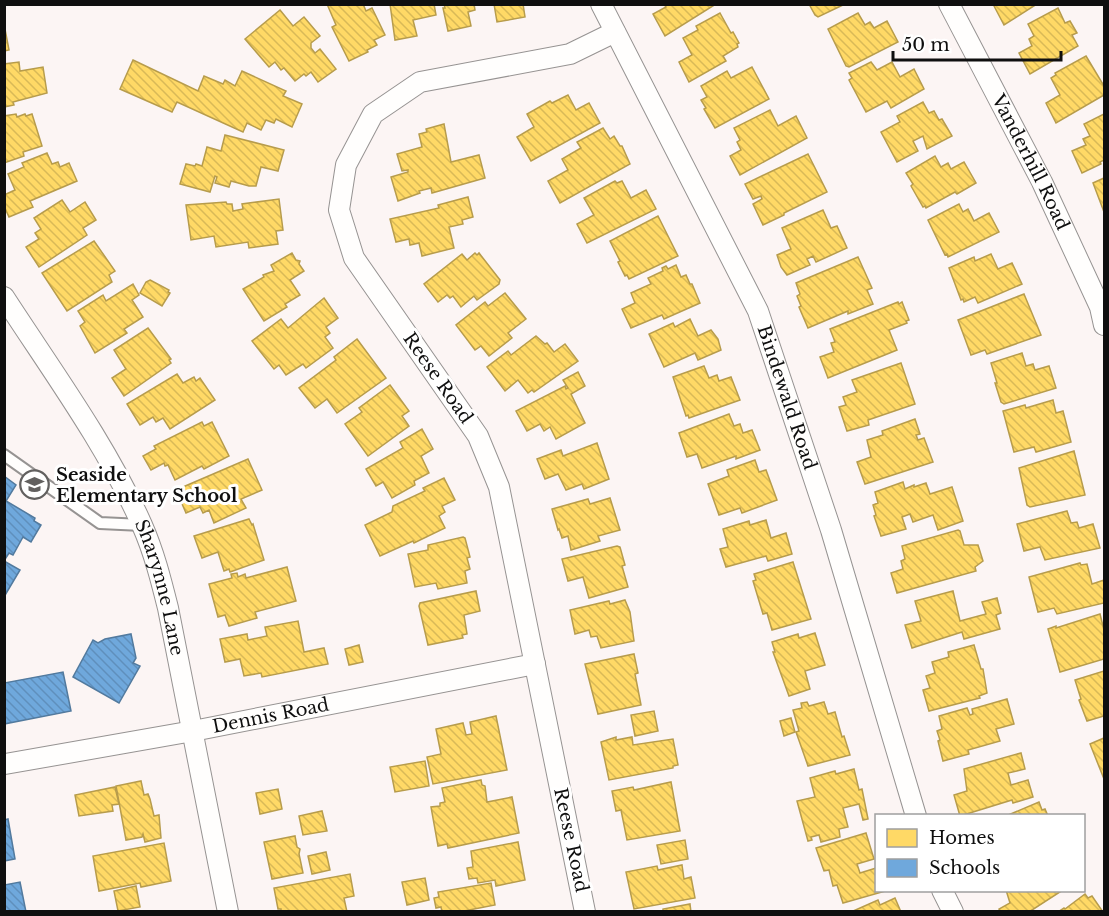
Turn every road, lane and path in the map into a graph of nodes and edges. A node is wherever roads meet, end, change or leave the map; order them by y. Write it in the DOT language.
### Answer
graph roads {
  1 [pos="601,4"];
  2 [pos="949,4"];
  3 [pos="615,32"];
  4 [pos="4,297"];
  5 [pos="1104,325"];
  6 [pos="4,455"];
  7 [pos="142,525"];
  8 [pos="535,664"];
  9 [pos="192,731"];
  10 [pos="5,764"];
  11 [pos="915,814"];
  12 [pos="943,892"];
  13 [pos="228,912"];
  14 [pos="585,912"];
  15 [pos="953,912"];
  1 -- 3 [label="street, Bindewald Road"];
  2 -- 5 [label="street, Vanderhill Road"];
  3 -- 8 [label="street, Reese Road"];
  3 -- 11 [label="street, Bindewald Road"];
  4 -- 7 [label="street, Sharynne Lane"];
  6 -- 7 [label="lane"];
  7 -- 9 [label="street, Sharynne Lane"];
  8 -- 9 [label="street, Dennis Road"];
  8 -- 14 [label="street, Reese Road"];
  9 -- 10 [label="street, Dennis Road"];
  9 -- 13 [label="street, Sharynne Lane"];
  12 -- 15 [label="street"];
}
